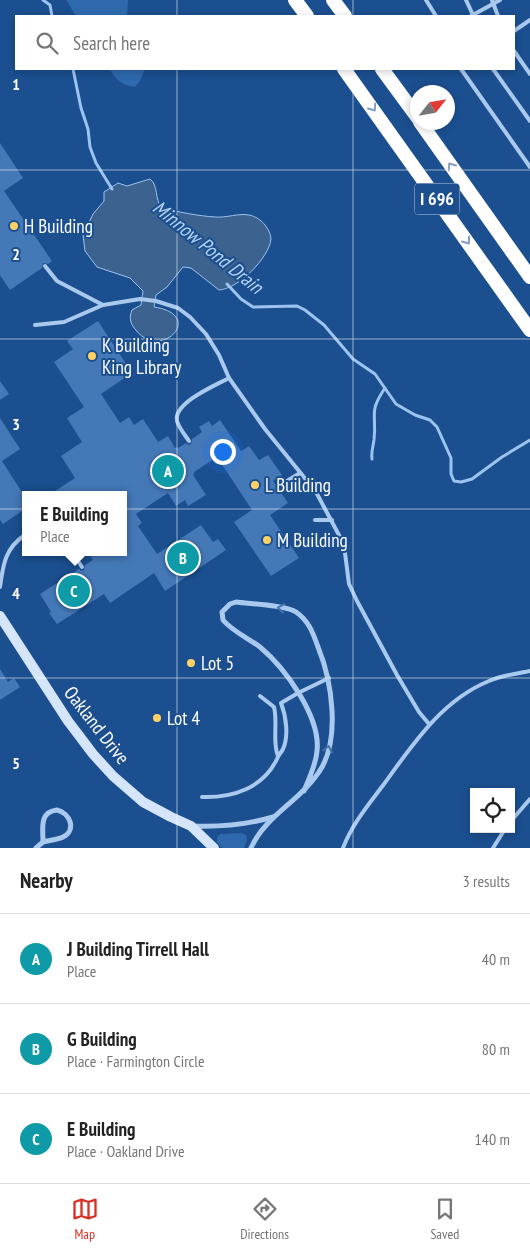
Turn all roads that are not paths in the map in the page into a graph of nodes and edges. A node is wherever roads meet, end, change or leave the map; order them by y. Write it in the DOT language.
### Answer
graph roads {
  1 [pos="295,0"];
  2 [pos="333,0"];
  3 [pos="426,0"];
  4 [pos="466,0"];
  5 [pos="500,0"];
  6 [pos="493,2"];
  7 [pos="306,15"];
  8 [pos="344,15"];
  9 [pos="435,15"];
  10 [pos="472,15"];
  11 [pos="474,15"];
  12 [pos="498,15"];
  13 [pos="530,20"];
  14 [pos="515,30"];
  15 [pos="515,52"];
  16 [pos="345,70"];
  17 [pos="383,70"];
  18 [pos="462,70"];
  19 [pos="493,70"];
  20 [pos="530,74"];
  21 [pos="410,107"];
  22 [pos="530,121"];
  23 [pos="426,130"];
  24 [pos="530,167"];
  25 [pos="45,266"];
  26 [pos="530,277"];
  27 [pos="103,305"];
  28 [pos="35,325"];
  29 [pos="530,330"];
  30 [pos="229,378"];
  31 [pos="189,441"];
  32 [pos="300,473"];
  33 [pos="282,484"];
  34 [pos="315,520"];
  35 [pos="332,520"];
  36 [pos="22,537"];
  37 [pos="75,556"];
  38 [pos="82,567"];
  39 [pos="0,587"];
  40 [pos="0,616"];
  41 [pos="530,671"];
  42 [pos="329,678"];
  43 [pos="298,693"];
  44 [pos="260,696"];
  45 [pos="281,703"];
  46 [pos="274,707"];
  47 [pos="429,724"];
  48 [pos="278,756"];
  49 [pos="304,791"];
  50 [pos="202,797"];
  51 [pos="530,799"];
  52 [pos="515,816"];
  53 [pos="274,817"];
  54 [pos="191,826"];
  55 [pos="502,833"];
  56 [pos="42,842"];
  57 [pos="36,848"];
  58 [pos="214,848"];
  59 [pos="251,848"];
  60 [pos="343,848"];
  61 [pos="493,848"];
  1 -- 7 [label="highway"];
  2 -- 8 [label="highway"];
  3 -- 9 [label="lane"];
  4 -- 10 [label="lane"];
  5 -- 6 [label="lane"];
  6 -- 11 [label="lane"];
  6 -- 12 [label="lane"];
  13 -- 14 [label="lane"];
  15 -- 20 [label="lane"];
  16 -- 29 [label="highway, I 696, one-way"];
  17 -- 21 [label="highway"];
  18 -- 24 [label="lane"];
  19 -- 22 [label="lane"];
  26 -- 23 [label="highway, I 696, one-way"];
  25 -- 27 [label="lane"];
  27 -- 28 [label="lane"];
  27 -- 30 [label="lane"];
  30 -- 31 [label="lane"];
  30 -- 32 [label="lane"];
  32 -- 33 [label="lane"];
  32 -- 35 [label="lane"];
  34 -- 35 [label="lane"];
  35 -- 47 [label="lane"];
  36 -- 39 [label="lane"];
  37 -- 38 [label="lane"];
  40 -- 54 [label="street, Oakland Drive"];
  41 -- 47 [label="lane"];
  42 -- 43 [label="lane"];
  42 -- 43 [label="street, one-way"];
  49 -- 42 [label="street, one-way"];
  43 -- 45 [label="lane"];
  43 -- 49 [label="street"];
  44 -- 46 [label="lane"];
  45 -- 46 [label="lane"];
  45 -- 48 [label="lane"];
  46 -- 48 [label="lane"];
  47 -- 60 [label="lane"];
  48 -- 50 [label="lane"];
  49 -- 53 [label="street"];
  51 -- 52 [label="lane"];
  53 -- 54 [label="street"];
  53 -- 59 [label="street"];
  54 -- 58 [label="street, Oakland Drive"];
  55 -- 61 [label="lane"];
  56 -- 56 [label="street"];
  56 -- 57 [label="street"];
}
